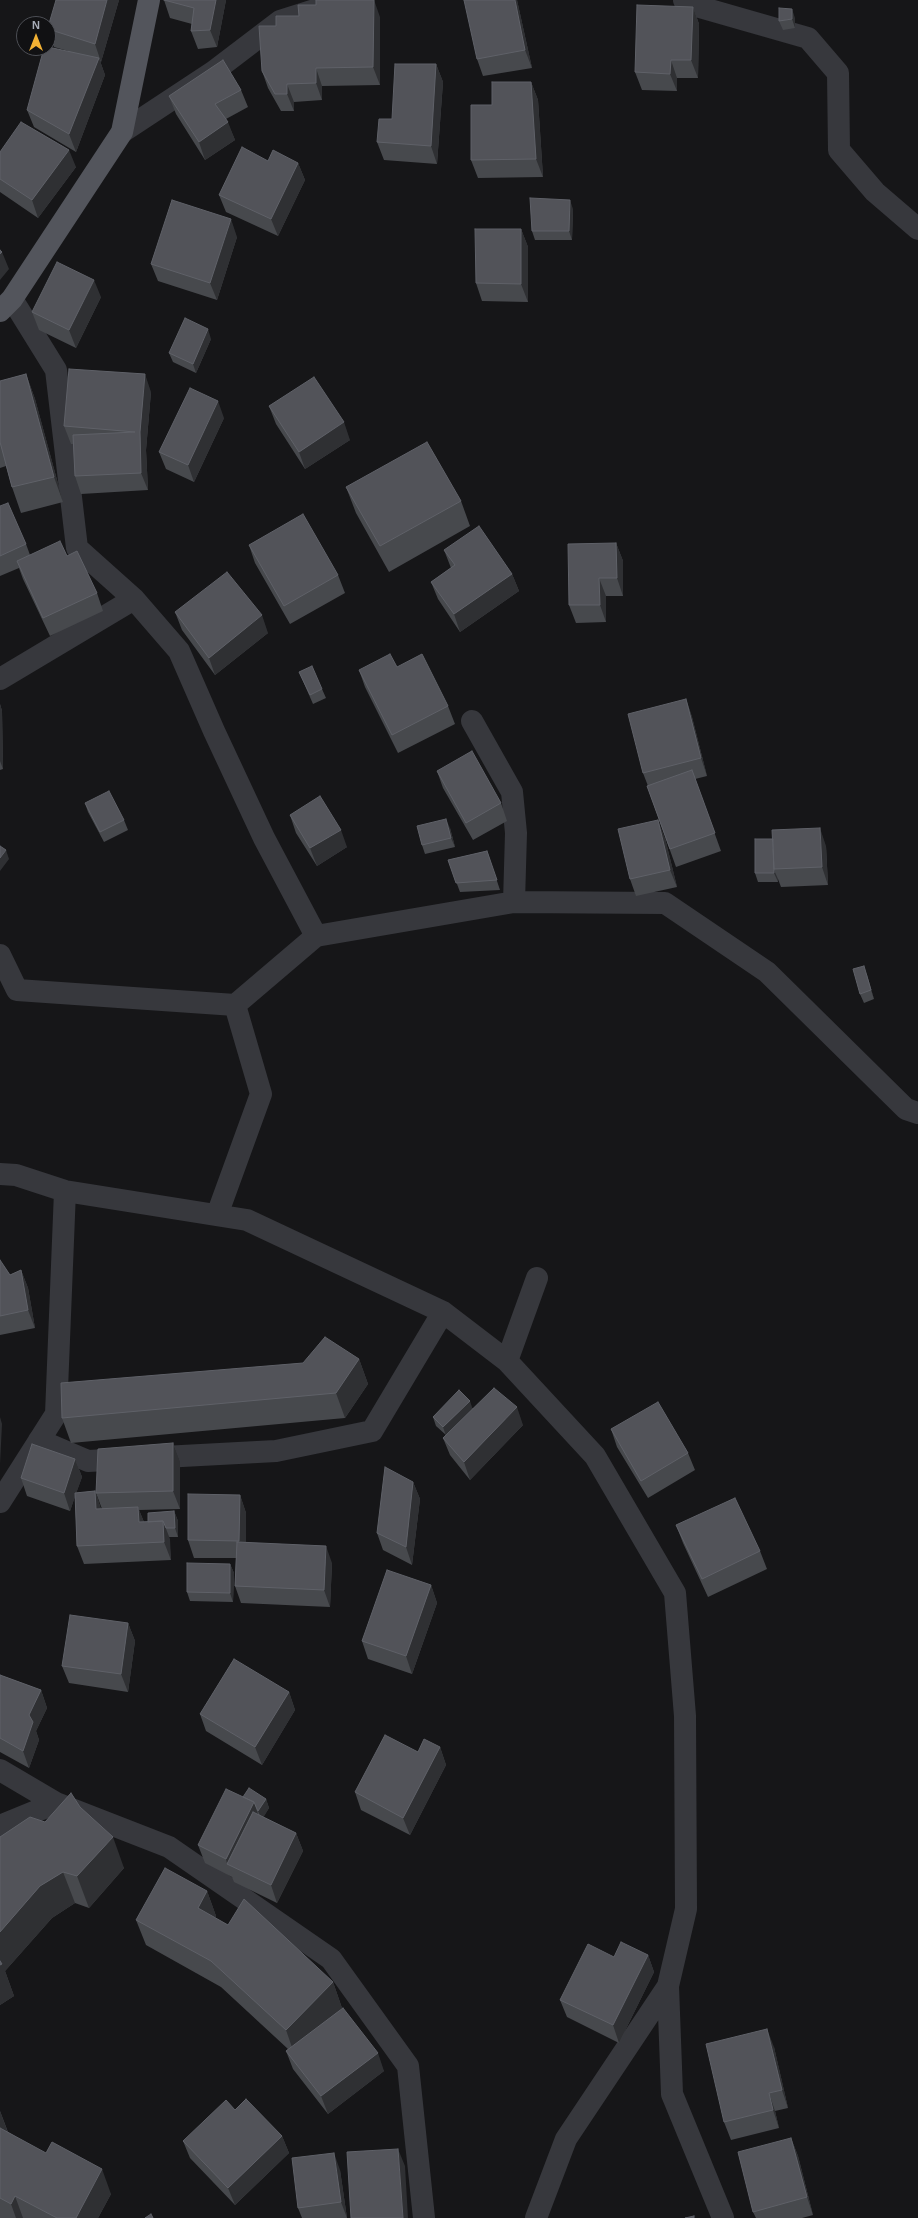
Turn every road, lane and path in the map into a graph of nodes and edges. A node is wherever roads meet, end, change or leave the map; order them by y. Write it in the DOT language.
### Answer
graph roads {
  1 [pos="149,0"];
  2 [pos="346,0"];
  3 [pos="684,0"];
  4 [pos="122,132"];
  5 [pos="918,229"];
  6 [pos="6,305"];
  7 [pos="134,600"];
  8 [pos="0,678"];
  9 [pos="472,720"];
  10 [pos="514,902"];
  11 [pos="316,936"];
  12 [pos="0,955"];
  13 [pos="235,1006"];
  14 [pos="918,1113"];
  15 [pos="0,1174"];
  16 [pos="65,1191"];
  17 [pos="217,1215"];
  18 [pos="537,1278"];
  19 [pos="443,1312"];
  20 [pos="507,1361"];
  21 [pos="39,1440"];
  22 [pos="0,1502"];
  23 [pos="0,1770"];
  24 [pos="56,1803"];
  25 [pos="0,1826"];
  26 [pos="668,1986"];
  27 [pos="424,2218"];
  28 [pos="536,2218"];
  29 [pos="723,2218"];
  1 -- 4 [label="main road"];
  2 -- 4 [label="street"];
  3 -- 5 [label="street"];
  4 -- 6 [label="main road"];
  6 -- 7 [label="street"];
  7 -- 8 [label="street"];
  7 -- 11 [label="street"];
  9 -- 10 [label="street"];
  10 -- 11 [label="street"];
  10 -- 14 [label="street"];
  11 -- 13 [label="street"];
  12 -- 13 [label="street"];
  13 -- 17 [label="street"];
  15 -- 16 [label="street"];
  16 -- 17 [label="street"];
  16 -- 21 [label="street"];
  17 -- 19 [label="street"];
  18 -- 20 [label="street"];
  19 -- 20 [label="street"];
  19 -- 21 [label="street"];
  20 -- 26 [label="street"];
  21 -- 22 [label="street"];
  23 -- 24 [label="street"];
  24 -- 25 [label="street"];
  24 -- 27 [label="street"];
  26 -- 28 [label="street"];
  26 -- 29 [label="street"];
}
